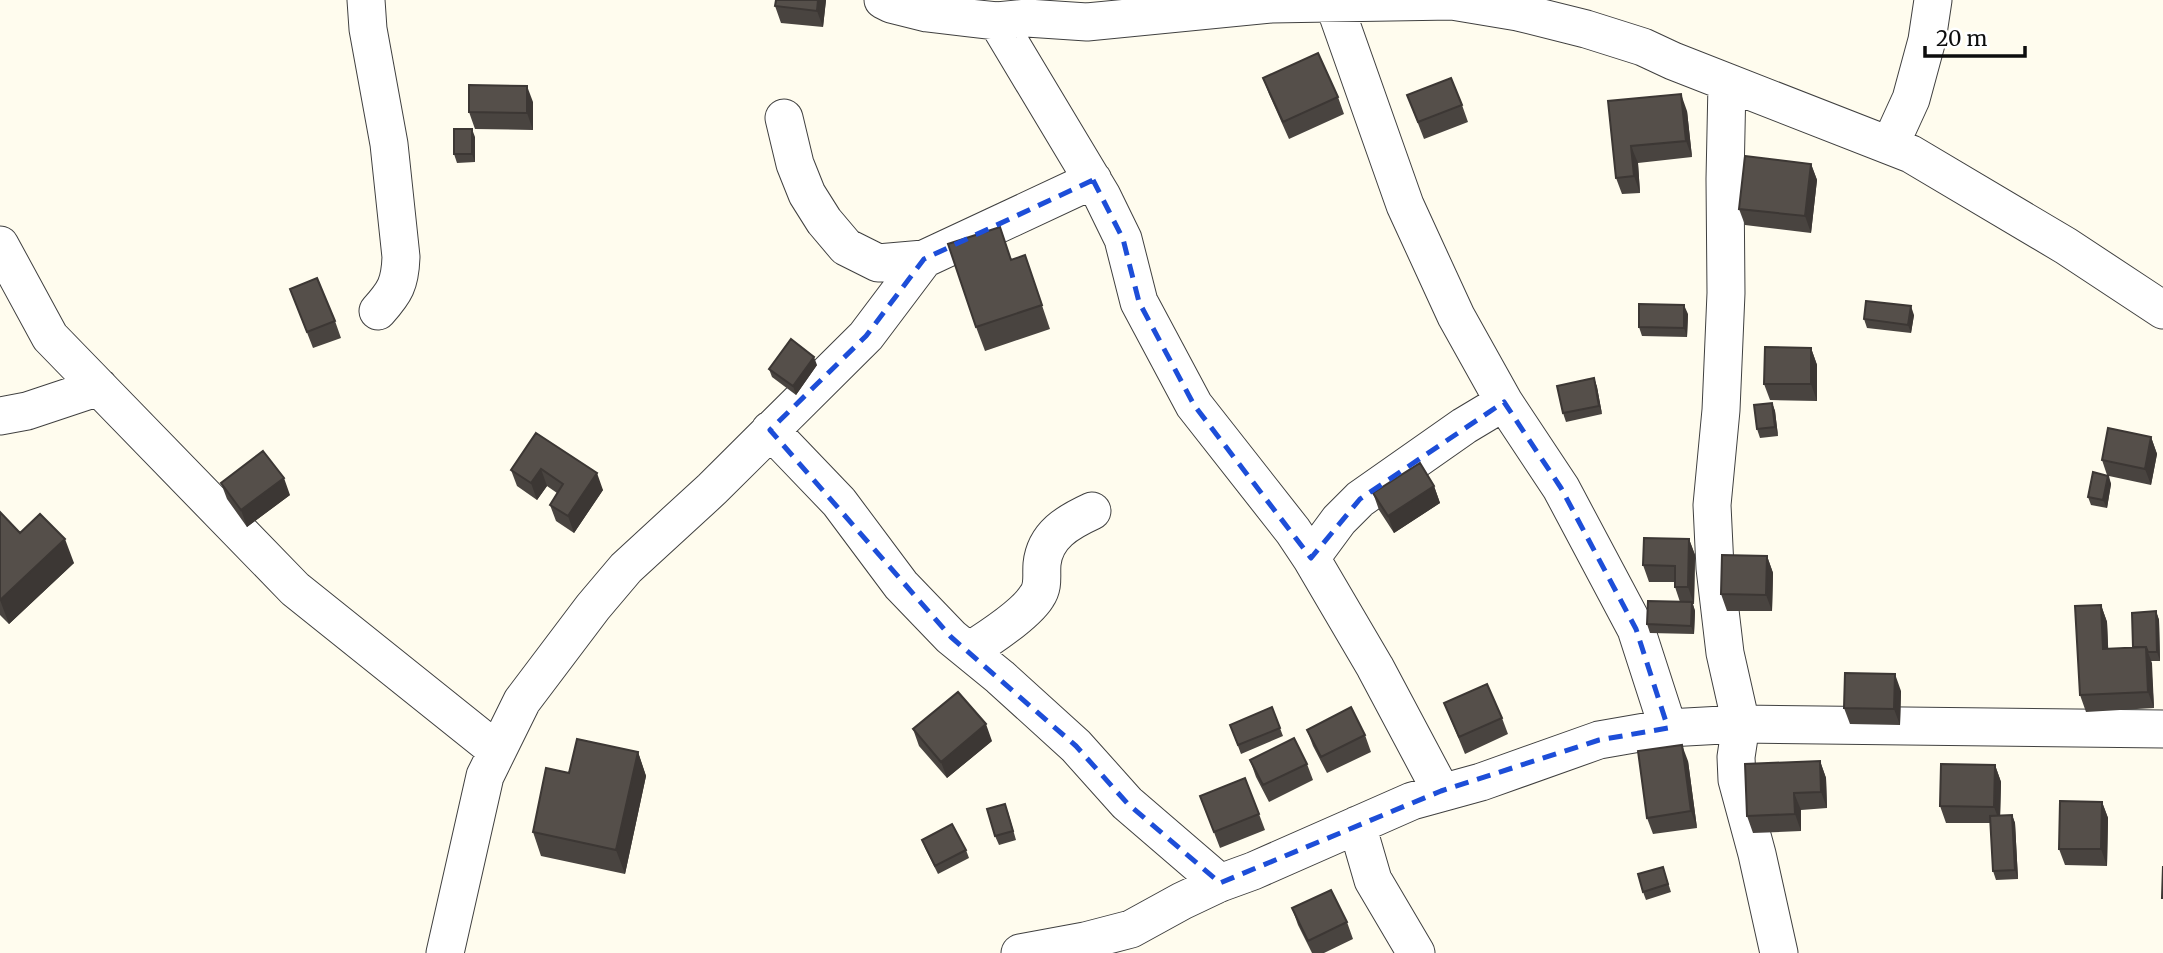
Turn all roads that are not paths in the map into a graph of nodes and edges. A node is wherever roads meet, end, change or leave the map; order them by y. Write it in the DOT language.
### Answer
graph roads {
  1 [pos="366,0"];
  2 [pos="883,0"];
  3 [pos="1933,0"];
  4 [pos="1322,3"];
  5 [pos="997,20"];
  6 [pos="1727,83"];
  7 [pos="784,118"];
  8 [pos="1890,145"];
  9 [pos="1093,180"];
  10 [pos="0,245"];
  11 [pos="924,259"];
  12 [pos="2163,310"];
  13 [pos="378,311"];
  14 [pos="99,387"];
  15 [pos="1504,401"];
  16 [pos="0,416"];
  17 [pos="770,430"];
  18 [pos="1092,511"];
  19 [pos="1311,558"];
  20 [pos="969,651"];
  21 [pos="1741,724"];
  22 [pos="1668,728"];
  23 [pos="2163,729"];
  24 [pos="496,750"];
  25 [pos="1441,791"];
  26 [pos="1357,825"];
  27 [pos="1220,883"];
  28 [pos="445,953"];
  29 [pos="1020,953"];
  30 [pos="1416,953"];
  31 [pos="1779,953"];
  1 -- 13 [label="street"];
  2 -- 5 [label="street"];
  3 -- 8 [label="street"];
  4 -- 5 [label="street"];
  4 -- 6 [label="street"];
  4 -- 15 [label="street"];
  5 -- 9 [label="street"];
  6 -- 8 [label="street"];
  6 -- 21 [label="street"];
  7 -- 11 [label="street"];
  8 -- 12 [label="street"];
  9 -- 11 [label="street"];
  9 -- 19 [label="street"];
  10 -- 14 [label="street"];
  11 -- 17 [label="street"];
  14 -- 16 [label="street"];
  14 -- 24 [label="street"];
  15 -- 19 [label="street"];
  15 -- 22 [label="street"];
  17 -- 20 [label="street"];
  17 -- 24 [label="street"];
  18 -- 20 [label="street"];
  19 -- 25 [label="street"];
  20 -- 27 [label="street"];
  21 -- 22 [label="street"];
  21 -- 23 [label="street"];
  21 -- 31 [label="street"];
  22 -- 25 [label="street"];
  24 -- 28 [label="street"];
  25 -- 26 [label="street"];
  26 -- 27 [label="street"];
  26 -- 30 [label="street"];
  27 -- 29 [label="street"];
}
